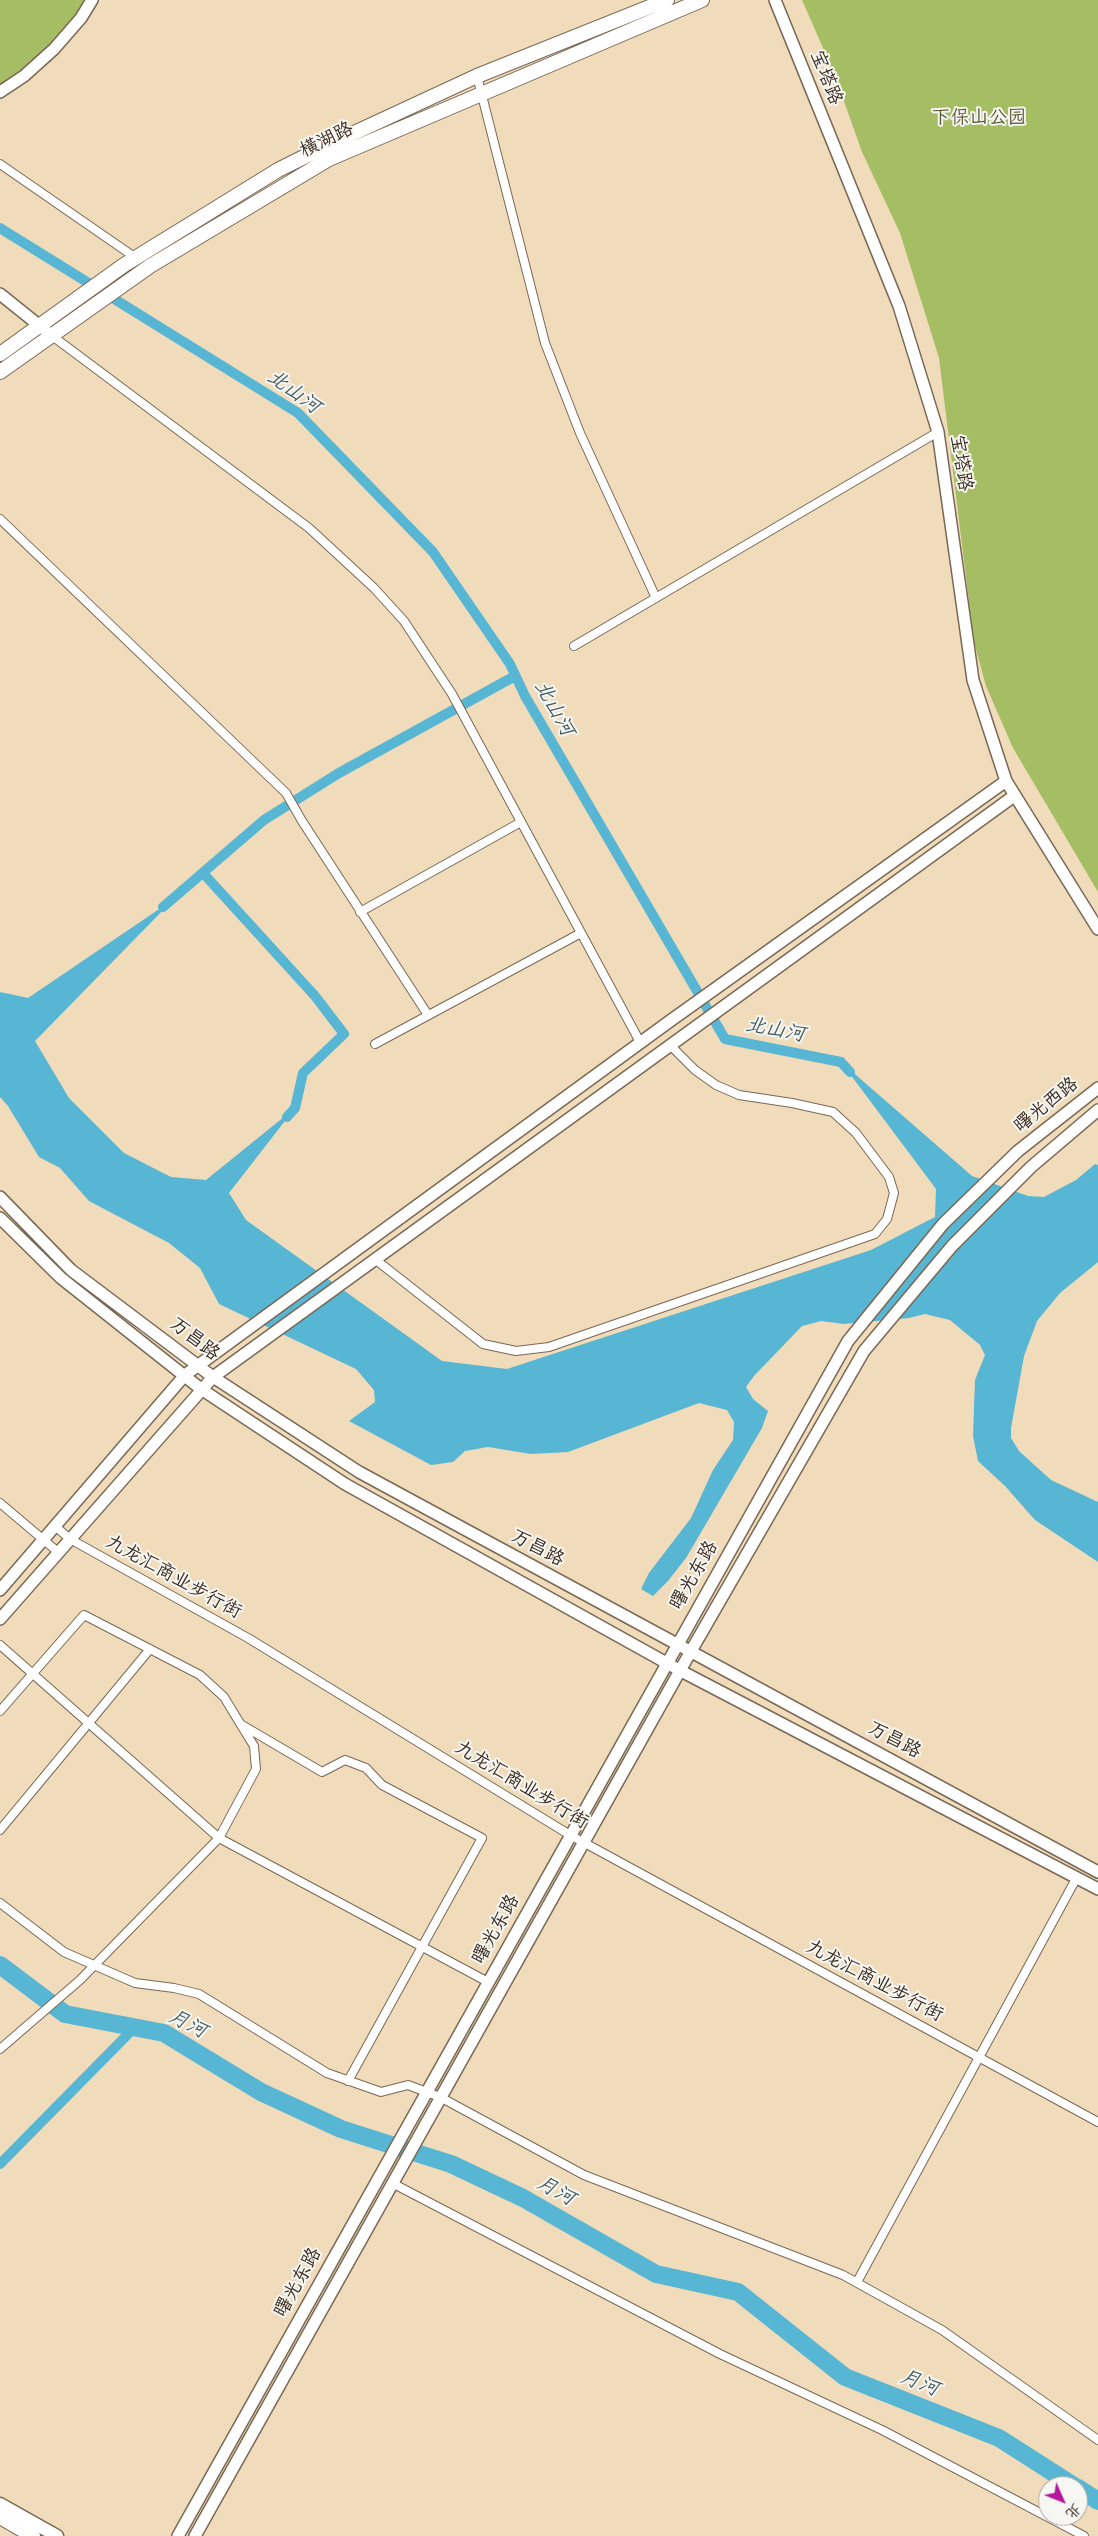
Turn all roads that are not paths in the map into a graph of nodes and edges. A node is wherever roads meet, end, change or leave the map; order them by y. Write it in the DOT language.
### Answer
graph roads {
  1 [pos="92,0"];
  2 [pos="667,0"];
  3 [pos="702,0"];
  4 [pos="775,0"];
  5 [pos="477,76"];
  6 [pos="0,92"];
  7 [pos="482,93"];
  8 [pos="0,164"];
  9 [pos="130,261"];
  10 [pos="0,294"];
  11 [pos="39,326"];
  12 [pos="51,334"];
  13 [pos="0,354"];
  14 [pos="0,372"];
  15 [pos="938,432"];
  16 [pos="0,518"];
  17 [pos="656,598"];
  18 [pos="574,646"];
  19 [pos="1006,781"];
  20 [pos="1014,796"];
  21 [pos="521,822"];
  22 [pos="360,912"];
  23 [pos="1098,928"];
  24 [pos="581,933"];
  25 [pos="428,1015"];
  26 [pos="640,1042"];
  27 [pos="375,1044"];
  28 [pos="670,1045"];
  29 [pos="1098,1088"];
  30 [pos="1098,1110"];
  31 [pos="0,1197"];
  32 [pos="0,1218"];
  33 [pos="376,1260"];
  34 [pos="848,1341"];
  35 [pos="864,1351"];
  36 [pos="198,1364"];
  37 [pos="185,1375"];
  38 [pos="213,1377"];
  39 [pos="201,1389"];
  40 [pos="0,1503"];
  41 [pos="55,1526"];
  42 [pos="70,1538"];
  43 [pos="44,1539"];
  44 [pos="58,1552"];
  45 [pos="0,1590"];
  46 [pos="0,1619"];
  47 [pos="676,1644"];
  48 [pos="0,1645"];
  49 [pos="150,1649"];
  50 [pos="691,1652"];
  51 [pos="666,1662"];
  52 [pos="681,1670"];
  53 [pos="33,1674"];
  54 [pos="0,1711"];
  55 [pos="89,1723"];
  56 [pos="242,1725"];
  57 [pos="0,1830"];
  58 [pos="570,1836"];
  59 [pos="219,1838"];
  60 [pos="584,1842"];
  61 [pos="1098,1872"];
  62 [pos="1077,1877"];
  63 [pos="1098,1889"];
  64 [pos="0,1903"];
  65 [pos="423,1947"];
  66 [pos="94,1966"];
  67 [pos="488,1982"];
  68 [pos="0,2049"];
  69 [pos="979,2057"];
  70 [pos="348,2082"];
  71 [pos="425,2092"];
  72 [pos="440,2097"];
  73 [pos="1098,2122"];
  74 [pos="392,2183"];
  75 [pos="857,2282"];
  76 [pos="1098,2440"];
  77 [pos="0,2504"];
  78 [pos="0,2517"];
  79 [pos="34,2536"];
  80 [pos="57,2536"];
  81 [pos="178,2536"];
  82 [pos="195,2536"];
  83 [pos="1084,2536"];
  1 -- 6 [label="main road"];
  2 -- 5 [label="highway, 横湖路"];
  3 -- 7 [label="highway, 横湖路"];
  4 -- 15 [label="main road, 宝塔路"];
  5 -- 7 [label="street"];
  5 -- 9 [label="highway, 横湖路"];
  7 -- 12 [label="highway, 横湖路"];
  7 -- 17 [label="street"];
  8 -- 9 [label="street"];
  9 -- 11 [label="highway, 横湖路"];
  10 -- 11 [label="main road"];
  11 -- 12 [label="main road"];
  11 -- 13 [label="highway, 横湖路"];
  12 -- 14 [label="highway, 横湖路"];
  12 -- 21 [label="street"];
  15 -- 17 [label="street"];
  15 -- 19 [label="main road, 宝塔路"];
  16 -- 22 [label="street"];
  17 -- 18 [label="street"];
  19 -- 20 [label="main road, 宝塔路"];
  19 -- 26 [label="main road"];
  20 -- 23 [label="main road, 宝塔路"];
  20 -- 28 [label="main road"];
  21 -- 22 [label="street"];
  21 -- 24 [label="street"];
  22 -- 25 [label="street"];
  24 -- 25 [label="street"];
  24 -- 26 [label="street"];
  25 -- 27 [label="street"];
  26 -- 36 [label="main road"];
  28 -- 33 [label="main road"];
  28 -- 33 [label="street"];
  29 -- 34 [label="main road, 曙光西路"];
  30 -- 35 [label="main road, 曙光西路"];
  31 -- 36 [label="main road, 万昌路"];
  32 -- 37 [label="main road, 万昌路"];
  33 -- 38 [label="main road"];
  34 -- 47 [label="main road, 曙光东路"];
  35 -- 50 [label="main road, 曙光东路"];
  36 -- 37 [label="main road"];
  36 -- 38 [label="main road, 万昌路"];
  37 -- 39 [label="main road, 万昌路"];
  37 -- 41 [label="main road"];
  38 -- 39 [label="main road"];
  38 -- 47 [label="main road, 万昌路"];
  39 -- 42 [label="main road"];
  39 -- 51 [label="main road, 万昌路"];
  40 -- 43 [label="street"];
  41 -- 42 [label="street, 九龙汇商业步行街"];
  41 -- 43 [label="main road"];
  42 -- 44 [label="main road"];
  42 -- 58 [label="street, 九龙汇商业步行街"];
  43 -- 44 [label="street"];
  43 -- 45 [label="main road"];
  44 -- 46 [label="main road"];
  47 -- 50 [label="main road, 万昌路"];
  47 -- 51 [label="main road, 曙光东路"];
  48 -- 53 [label="street"];
  49 -- 53 [label="street"];
  49 -- 55 [label="street"];
  49 -- 56 [label="street"];
  50 -- 52 [label="main road, 曙光东路"];
  50 -- 61 [label="main road, 万昌路"];
  51 -- 52 [label="main road, 万昌路"];
  51 -- 58 [label="main road, 曙光东路"];
  52 -- 60 [label="main road, 曙光东路"];
  52 -- 62 [label="main road, 万昌路"];
  53 -- 54 [label="street"];
  53 -- 55 [label="street"];
  55 -- 57 [label="street"];
  55 -- 59 [label="street"];
  56 -- 59 [label="street"];
  56 -- 65 [label="street"];
  58 -- 60 [label="street, 九龙汇商业步行街"];
  58 -- 67 [label="main road, 曙光东路"];
  59 -- 65 [label="street"];
  59 -- 66 [label="street"];
  60 -- 69 [label="street, 九龙汇商业步行街"];
  60 -- 72 [label="main road, 曙光东路"];
  62 -- 63 [label="main road, 万昌路"];
  62 -- 69 [label="street"];
  64 -- 66 [label="street"];
  65 -- 67 [label="street"];
  65 -- 70 [label="street"];
  66 -- 68 [label="street"];
  66 -- 70 [label="street"];
  67 -- 71 [label="main road, 曙光东路"];
  69 -- 73 [label="street, 九龙汇商业步行街"];
  69 -- 75 [label="street"];
  70 -- 71 [label="street"];
  71 -- 72 [label="street"];
  71 -- 81 [label="main road, 曙光东路"];
  72 -- 74 [label="main road, 曙光东路"];
  72 -- 75 [label="street"];
  74 -- 82 [label="main road, 曙光东路"];
  74 -- 83 [label="street"];
  75 -- 76 [label="street"];
  77 -- 80 [label="main road"];
  78 -- 79 [label="highway"];
}
